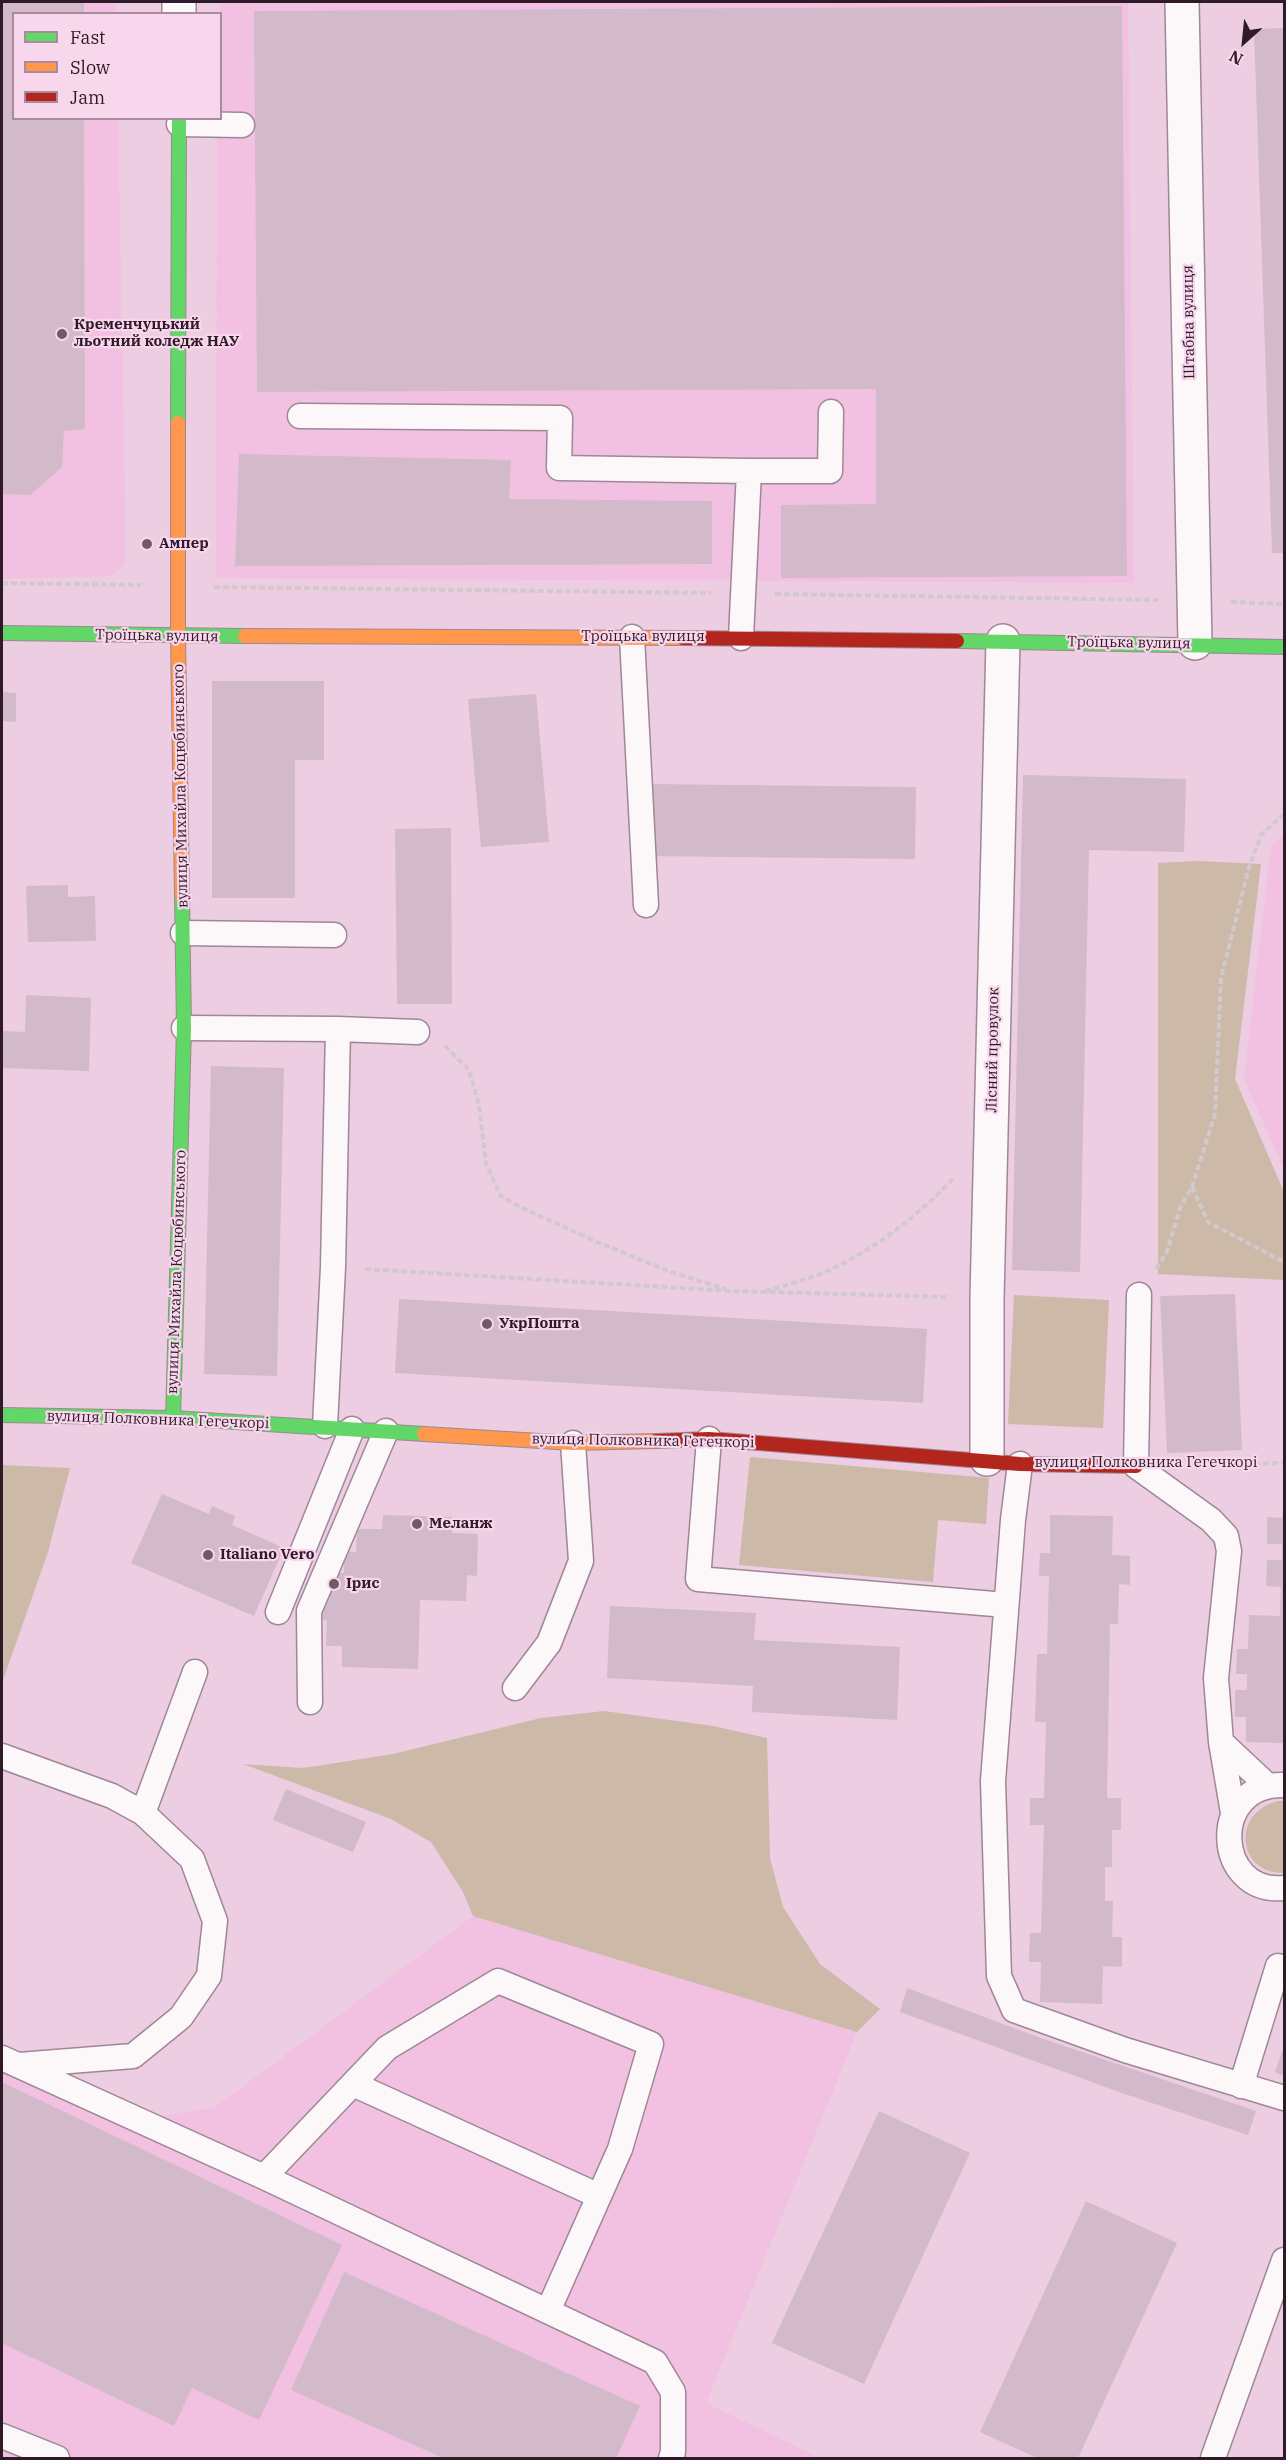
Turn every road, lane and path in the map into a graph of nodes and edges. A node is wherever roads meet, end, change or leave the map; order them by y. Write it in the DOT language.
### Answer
graph roads {
  1 [pos="1182,2"];
  2 [pos="179,121"];
  3 [pos="242,125"];
  4 [pos="831,412"];
  5 [pos="300,416"];
  6 [pos="749,471"];
  7 [pos="2,583"];
  8 [pos="179,586"];
  9 [pos="743,594"];
  10 [pos="1195,600"];
  11 [pos="1284,604"];
  12 [pos="2,633"];
  13 [pos="178,637"];
  14 [pos="633,637"];
  15 [pos="741,638"];
  16 [pos="1003,641"];
  17 [pos="1196,643"];
  18 [pos="1284,647"];
  19 [pos="1284,814"];
  20 [pos="646,905"];
  21 [pos="183,933"];
  22 [pos="334,935"];
  23 [pos="184,1028"];
  24 [pos="338,1029"];
  25 [pos="417,1032"];
  26 [pos="955,1177"];
  27 [pos="1192,1187"];
  28 [pos="1284,1262"];
  29 [pos="333,1267"];
  30 [pos="732,1291"];
  31 [pos="761,1292"];
  32 [pos="1139,1295"];
  33 [pos="987,1298"];
  34 [pos="2,1414"];
  35 [pos="173,1418"];
  36 [pos="325,1426"];
  37 [pos="352,1429"];
  38 [pos="386,1431"];
  39 [pos="709,1439"];
  40 [pos="573,1443"];
  41 [pos="987,1459"];
  42 [pos="1284,1462"];
  43 [pos="1020,1464"];
  44 [pos="1136,1466"];
  45 [pos="1006,1605"];
  46 [pos="278,1612"];
  47 [pos="195,1672"];
  48 [pos="515,1689"];
  49 [pos="310,1702"];
  50 [pos="1221,1742"];
  51 [pos="2,1756"];
  52 [pos="1276,1785"];
  53 [pos="143,1814"];
  54 [pos="1233,1814"];
  55 [pos="1284,1888"];
  56 [pos="1278,1966"];
  57 [pos="9,2061"];
  58 [pos="353,2084"];
  59 [pos="1241,2086"];
  60 [pos="1284,2098"];
  61 [pos="264,2177"];
  62 [pos="599,2196"];
  63 [pos="1284,2260"];
  64 [pos="548,2311"];
  65 [pos="2,2436"];
  66 [pos="675,2456"];
  67 [pos="57,2458"];
  68 [pos="1213,2458"];
  1 -- 10 [label="street, Штабна вулиця"];
  2 -- 3 [label="lane"];
  2 -- 8 [label="street, вулиця Михайла Коцюбинського"];
  4 -- 6 [label="lane"];
  5 -- 6 [label="lane"];
  6 -- 9 [label="lane"];
  7 -- 8 [label="path"];
  8 -- 9 [label="path"];
  8 -- 13 [label="street, вулиця Михайла Коцюбинського"];
  9 -- 10 [label="path"];
  9 -- 15 [label="lane"];
  10 -- 11 [label="path"];
  10 -- 17 [label="street, Штабна вулиця"];
  12 -- 13 [label="street, Троїцька вулиця"];
  13 -- 14 [label="street, Троїцька вулиця"];
  13 -- 21 [label="street, вулиця Михайла Коцюбинського"];
  14 -- 15 [label="street, Троїцька вулиця"];
  14 -- 20 [label="lane"];
  15 -- 16 [label="street, Троїцька вулиця"];
  16 -- 17 [label="street, Троїцька вулиця"];
  16 -- 33 [label="street, Лісний провулок"];
  17 -- 18 [label="street, Троїцька вулиця"];
  19 -- 27 [label="path"];
  21 -- 22 [label="lane"];
  21 -- 23 [label="street, вулиця Михайла Коцюбинського"];
  23 -- 24 [label="lane"];
  23 -- 35 [label="street, вулиця Михайла Коцюбинського"];
  24 -- 25 [label="lane"];
  24 -- 29 [label="lane"];
  25 -- 30 [label="path"];
  26 -- 31 [label="path"];
  27 -- 28 [label="path"];
  27 -- 32 [label="path"];
  29 -- 30 [label="path"];
  29 -- 36 [label="lane"];
  30 -- 31 [label="path"];
  31 -- 33 [label="path"];
  32 -- 44 [label="lane"];
  33 -- 41 [label="street, Лісний провулок"];
  34 -- 35 [label="street, вулиця Полковника Гегечкорі"];
  35 -- 36 [label="street, вулиця Полковника Гегечкорі"];
  36 -- 37 [label="street, вулиця Полковника Гегечкорі"];
  37 -- 38 [label="street, вулиця Полковника Гегечкорі"];
  37 -- 46 [label="lane"];
  38 -- 40 [label="street, вулиця Полковника Гегечкорі"];
  38 -- 49 [label="lane"];
  39 -- 40 [label="street, вулиця Полковника Гегечкорі"];
  39 -- 41 [label="street, вулиця Полковника Гегечкорі"];
  39 -- 45 [label="lane"];
  40 -- 48 [label="lane"];
  41 -- 43 [label="street, вулиця Полковника Гегечкорі"];
  42 -- 44 [label="path, вулиця Полковника Гегечкорі"];
  43 -- 44 [label="street, вулиця Полковника Гегечкорі"];
  43 -- 45 [label="lane"];
  44 -- 50 [label="lane"];
  45 -- 59 [label="lane"];
  47 -- 53 [label="lane"];
  50 -- 52 [label="lane"];
  50 -- 54 [label="lane"];
  51 -- 53 [label="lane"];
  52 -- 54 [label="lane"];
  53 -- 57 [label="lane"];
  54 -- 55 [label="lane"];
  56 -- 59 [label="lane"];
  57 -- 61 [label="lane"];
  58 -- 61 [label="lane"];
  58 -- 62 [label="lane"];
  58 -- 62 [label="lane"];
  59 -- 60 [label="lane"];
  61 -- 64 [label="lane"];
  62 -- 64 [label="lane"];
  63 -- 68 [label="lane"];
  64 -- 66 [label="lane"];
  65 -- 67 [label="lane"];
}
